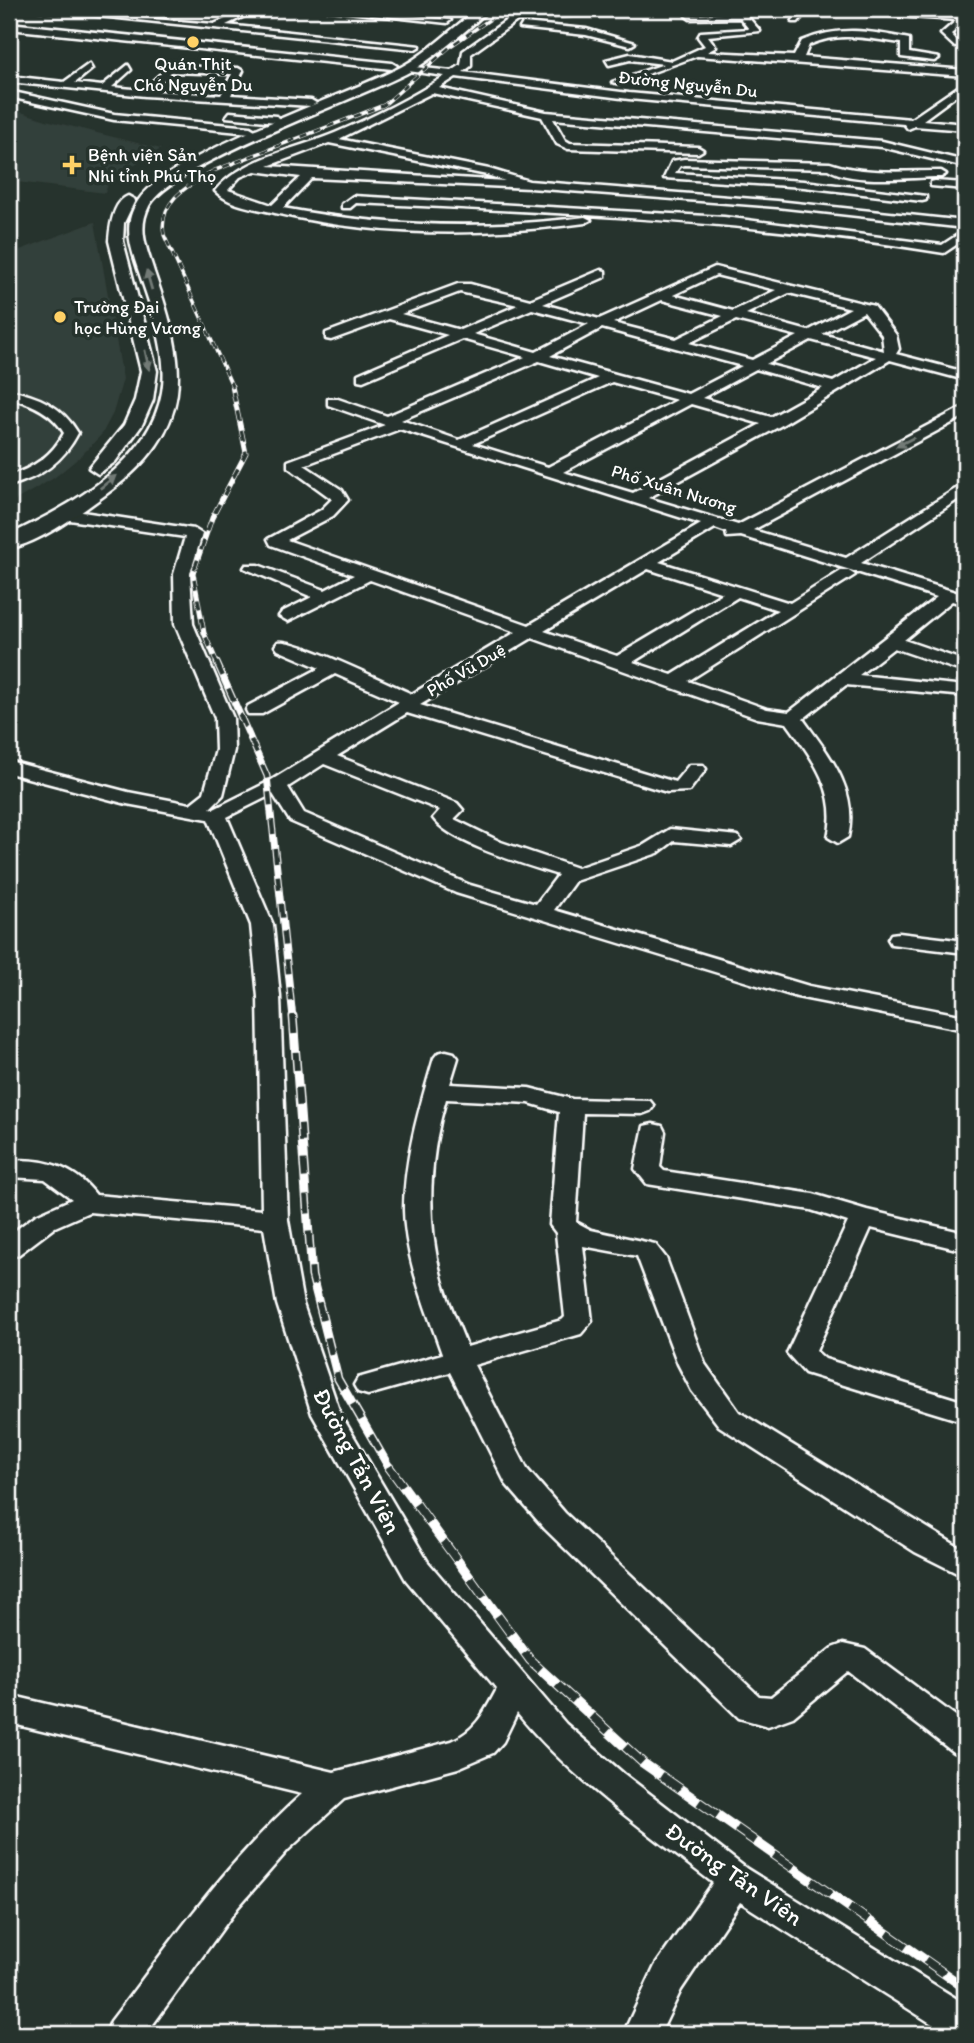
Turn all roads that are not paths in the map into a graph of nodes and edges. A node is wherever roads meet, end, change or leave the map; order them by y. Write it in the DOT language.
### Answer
graph roads {
  1 [pos="36,9"];
  2 [pos="126,9"];
  3 [pos="255,9"];
  4 [pos="325,9"];
  5 [pos="466,9"];
  6 [pos="484,9"];
  7 [pos="680,9"];
  8 [pos="805,9"];
  9 [pos="833,9"];
  10 [pos="874,10"];
  11 [pos="213,13"];
  12 [pos="742,15"];
  13 [pos="107,16"];
  14 [pos="240,16"];
  15 [pos="267,19"];
  16 [pos="687,19"];
  17 [pos="795,20"];
  18 [pos="635,21"];
  19 [pos="649,21"];
  20 [pos="929,21"];
  21 [pos="964,21"];
  22 [pos="506,24"];
  23 [pos="9,26"];
  24 [pos="214,27"];
  25 [pos="447,28"];
  26 [pos="54,31"];
  27 [pos="70,33"];
  28 [pos="863,34"];
  29 [pos="9,36"];
  30 [pos="342,40"];
  31 [pos="630,43"];
  32 [pos="181,44"];
  33 [pos="848,44"];
  34 [pos="955,44"];
  35 [pos="415,46"];
  36 [pos="701,55"];
  37 [pos="310,56"];
  38 [pos="773,57"];
  39 [pos="941,58"];
  40 [pos="797,61"];
  41 [pos="609,62"];
  42 [pos="676,63"];
  43 [pos="392,66"];
  44 [pos="89,67"];
  45 [pos="128,68"];
  46 [pos="408,68"];
  47 [pos="965,73"];
  48 [pos="455,74"];
  49 [pos="9,79"];
  50 [pos="617,82"];
  51 [pos="651,84"];
  52 [pos="965,85"];
  53 [pos="65,86"];
  54 [pos="104,89"];
  55 [pos="429,89"];
  56 [pos="583,91"];
  57 [pos="145,93"];
  58 [pos="9,94"];
  59 [pos="629,96"];
  60 [pos="225,99"];
  61 [pos="45,101"];
  62 [pos="318,104"];
  63 [pos="618,104"];
  64 [pos="608,112"];
  65 [pos="199,113"];
  66 [pos="212,114"];
  67 [pos="276,119"];
  68 [pos="548,120"];
  69 [pos="595,120"];
  70 [pos="914,122"];
  71 [pos="965,127"];
  72 [pos="250,130"];
  73 [pos="781,134"];
  74 [pos="330,140"];
  75 [pos="882,144"];
  76 [pos="374,150"];
  77 [pos="948,160"];
  78 [pos="965,164"];
  79 [pos="254,168"];
  80 [pos="316,174"];
  81 [pos="668,176"];
  82 [pos="363,177"];
  83 [pos="938,179"];
  84 [pos="528,185"];
  85 [pos="965,186"];
  86 [pos="646,194"];
  87 [pos="922,198"];
  88 [pos="777,204"];
  89 [pos="513,206"];
  90 [pos="275,209"];
  91 [pos="636,212"];
  92 [pos="900,216"];
  93 [pos="761,225"];
  94 [pos="965,225"];
  95 [pos="965,234"];
  96 [pos="881,238"];
  97 [pos="601,274"];
  98 [pos="787,289"];
  99 [pos="662,296"];
  100 [pos="529,305"];
  101 [pos="863,307"];
  102 [pos="390,315"];
  103 [pos="735,315"];
  104 [pos="599,324"];
  105 [pos="459,334"];
  106 [pos="812,334"];
  107 [pos="331,336"];
  108 [pos="675,345"];
  109 [pos="889,355"];
  110 [pos="537,357"];
  111 [pos="754,366"];
  112 [pos="965,376"];
  113 [pos="363,377"];
  114 [pos="609,377"];
  115 [pos="833,386"];
  116 [pos="148,390"];
  117 [pos="171,391"];
  118 [pos="9,394"];
  119 [pos="689,400"];
  120 [pos="333,402"];
  121 [pos="965,410"];
  122 [pos="392,423"];
  123 [pos="775,423"];
  124 [pos="965,424"];
  125 [pos="460,445"];
  126 [pos="549,473"];
  127 [pos="89,475"];
  128 [pos="9,481"];
  129 [pos="965,488"];
  130 [pos="634,499"];
  131 [pos="41,508"];
  132 [pos="63,514"];
  133 [pos="9,526"];
  134 [pos="732,533"];
  135 [pos="9,543"];
  136 [pos="649,564"];
  137 [pos="252,568"];
  138 [pos="848,569"];
  139 [pos="367,575"];
  140 [pos="737,591"];
  141 [pos="325,596"];
  142 [pos="958,597"];
  143 [pos="792,610"];
  144 [pos="288,616"];
  145 [pos="530,633"];
  146 [pos="891,641"];
  147 [pos="284,646"];
  148 [pos="963,663"];
  149 [pos="617,664"];
  150 [pos="336,666"];
  151 [pos="841,679"];
  152 [pos="674,682"];
  153 [pos="957,690"];
  154 [pos="409,704"];
  155 [pos="255,710"];
  156 [pos="793,718"];
  157 [pos="323,757"];
  158 [pos="9,767"];
  159 [pos="696,769"];
  160 [pos="277,785"];
  161 [pos="205,812"];
  162 [pos="838,837"];
  163 [pos="731,840"];
  164 [pos="570,874"];
  165 [pos="541,912"];
  166 [pos="899,939"];
  167 [pos="965,947"];
  168 [pos="965,1023"];
  169 [pos="446,1058"];
  170 [pos="436,1093"];
  171 [pos="642,1107"];
  172 [pos="571,1110"];
  173 [pos="653,1132"];
  174 [pos="9,1169"];
  175 [pos="88,1203"];
  176 [pos="863,1218"];
  177 [pos="275,1220"];
  178 [pos="569,1232"];
  179 [pos="965,1242"];
  180 [pos="9,1249"];
  181 [pos="458,1360"];
  182 [pos="368,1385"];
  183 [pos="965,1412"];
  184 [pos="965,1565"];
  185 [pos="513,1689"];
  186 [pos="9,1709"];
  187 [pos="965,1742"];
  188 [pos="334,1787"];
  189 [pos="735,1880"];
  190 [pos="965,2024"];
  191 [pos="124,2034"];
  192 [pos="641,2034"];
  1 -- 13 [label="street"];
  2 -- 13 [label="street"];
  3 -- 14 [label="street"];
  4 -- 25 [label="street"];
  5 -- 25 [label="main road"];
  6 -- 25 [label="main road"];
  7 -- 22 [label="street"];
  8 -- 17 [label="street"];
  9 -- 10 [label="street"];
  10 -- 21 [label="street"];
  10 -- 28 [label="street"];
  11 -- 14 [label="street"];
  12 -- 16 [label="street"];
  12 -- 42 [label="street"];
  13 -- 24 [label="street"];
  13 -- 27 [label="street"];
  14 -- 15 [label="street"];
  14 -- 24 [label="street"];
  18 -- 19 [label="street"];
  20 -- 21 [label="street"];
  21 -- 34 [label="street"];
  22 -- 31 [label="street"];
  22 -- 48 [label="street"];
  23 -- 26 [label="street"];
  24 -- 30 [label="street"];
  24 -- 32 [label="street"];
  25 -- 35 [label="main road"];
  25 -- 46 [label="main road"];
  26 -- 27 [label="street"];
  26 -- 29 [label="street"];
  27 -- 32 [label="street"];
  28 -- 33 [label="street"];
  28 -- 39 [label="street"];
  28 -- 40 [label="street"];
  30 -- 35 [label="street"];
  30 -- 37 [label="street"];
  32 -- 37 [label="street"];
  35 -- 43 [label="main road"];
  36 -- 38 [label="street"];
  37 -- 43 [label="street"];
  38 -- 40 [label="street"];
  38 -- 42 [label="street"];
  40 -- 47 [label="street"];
  41 -- 42 [label="street"];
  42 -- 50 [label="street"];
  43 -- 62 [label="main road"];
  44 -- 53 [label="street"];
  45 -- 54 [label="street"];
  46 -- 48 [label="street, Đường Nguyễn Du"];
  46 -- 62 [label="main road"];
  48 -- 55 [label="street"];
  48 -- 56 [label="street, Đường Nguyễn Du"];
  49 -- 53 [label="street"];
  50 -- 51 [label="street"];
  50 -- 56 [label="street"];
  52 -- 70 [label="street"];
  53 -- 54 [label="street"];
  54 -- 57 [label="street"];
  55 -- 68 [label="street"];
  55 -- 74 [label="street"];
  56 -- 59 [label="street, Đường Nguyễn Du"];
  57 -- 60 [label="street"];
  57 -- 60 [label="street"];
  58 -- 61 [label="street"];
  59 -- 63 [label="street"];
  59 -- 70 [label="street, Đường Nguyễn Du"];
  60 -- 62 [label="street"];
  61 -- 65 [label="street"];
  61 -- 72 [label="street"];
  62 -- 67 [label="main road"];
  117 -- 62 [label="main road, one-way"];
  64 -- 69 [label="street"];
  66 -- 67 [label="street"];
  67 -- 72 [label="main road"];
  68 -- 69 [label="street"];
  68 -- 69 [label="street"];
  68 -- 73 [label="street"];
  69 -- 73 [label="street"];
  70 -- 71 [label="street, Đường Nguyễn Du"];
  70 -- 75 [label="street"];
  72 -- 116 [label="main road, one-way"];
  73 -- 75 [label="street"];
  74 -- 76 [label="street"];
  74 -- 79 [label="street"];
  75 -- 77 [label="street"];
  76 -- 80 [label="street"];
  76 -- 84 [label="street"];
  77 -- 78 [label="street"];
  77 -- 83 [label="street"];
  79 -- 80 [label="street"];
  79 -- 90 [label="street"];
  80 -- 82 [label="street"];
  80 -- 90 [label="street"];
  81 -- 83 [label="street"];
  81 -- 86 [label="street"];
  81 -- 87 [label="street"];
  82 -- 84 [label="street"];
  82 -- 89 [label="street"];
  83 -- 85 [label="street"];
  83 -- 87 [label="street"];
  84 -- 86 [label="street"];
  84 -- 89 [label="street"];
  86 -- 88 [label="street"];
  86 -- 91 [label="street"];
  87 -- 92 [label="street"];
  88 -- 92 [label="street"];
  88 -- 93 [label="street"];
  89 -- 91 [label="street"];
  90 -- 91 [label="street"];
  91 -- 93 [label="street"];
  92 -- 94 [label="street"];
  92 -- 96 [label="street"];
  93 -- 96 [label="street"];
  95 -- 96 [label="street"];
  97 -- 100 [label="street"];
  98 -- 99 [label="street"];
  98 -- 101 [label="street"];
  98 -- 103 [label="street"];
  99 -- 103 [label="street"];
  99 -- 104 [label="street"];
  100 -- 102 [label="street"];
  100 -- 104 [label="street"];
  100 -- 105 [label="street"];
  101 -- 106 [label="street"];
  101 -- 109 [label="street"];
  102 -- 105 [label="street"];
  102 -- 107 [label="street"];
  103 -- 106 [label="street"];
  103 -- 108 [label="street"];
  104 -- 108 [label="street"];
  104 -- 110 [label="street"];
  105 -- 110 [label="street"];
  105 -- 113 [label="street"];
  106 -- 109 [label="street"];
  106 -- 111 [label="street"];
  108 -- 111 [label="street"];
  109 -- 112 [label="street"];
  109 -- 115 [label="street"];
  110 -- 114 [label="street"];
  110 -- 122 [label="street"];
  111 -- 115 [label="street"];
  111 -- 119 [label="street"];
  114 -- 119 [label="street"];
  114 -- 125 [label="street"];
  115 -- 123 [label="street"];
  116 -- 117 [label="main road"];
  116 -- 127 [label="main road"];
  132 -- 117 [label="main road, one-way"];
  118 -- 128 [label="street"];
  119 -- 123 [label="street"];
  119 -- 126 [label="street"];
  120 -- 122 [label="street"];
  121 -- 134 [label="street, Phố Vũ Duệ, one-way"];
  122 -- 125 [label="street, Phố Xuân Nương"];
  122 -- 139 [label="street"];
  123 -- 130 [label="street"];
  124 -- 134 [label="street, Phố Vũ Duệ"];
  125 -- 126 [label="street, Phố Xuân Nương"];
  126 -- 130 [label="street, Phố Xuân Nương"];
  129 -- 138 [label="street"];
  130 -- 134 [label="street, Phố Xuân Nương"];
  131 -- 133 [label="main road"];
  132 -- 135 [label="main road"];
  132 -- 161 [label="street"];
  134 -- 136 [label="street, Phố Vũ Duệ"];
  134 -- 138 [label="street, Phố Xuân Nương"];
  136 -- 140 [label="street"];
  136 -- 145 [label="street, Phố Vũ Duệ"];
  137 -- 141 [label="street"];
  138 -- 142 [label="street, Phố Xuân Nương"];
  138 -- 143 [label="street"];
  139 -- 141 [label="street"];
  139 -- 145 [label="street"];
  140 -- 143 [label="street"];
  140 -- 149 [label="street"];
  141 -- 144 [label="street"];
  142 -- 146 [label="street"];
  143 -- 152 [label="street"];
  145 -- 149 [label="street"];
  145 -- 154 [label="street, Phố Vũ Duệ"];
  146 -- 148 [label="street"];
  146 -- 151 [label="street"];
  147 -- 150 [label="street"];
  148 -- 153 [label="street"];
  149 -- 152 [label="street"];
  150 -- 154 [label="street"];
  150 -- 155 [label="street"];
  151 -- 153 [label="street"];
  151 -- 156 [label="street"];
  152 -- 156 [label="street"];
  154 -- 157 [label="street, Phố Vũ Duệ"];
  154 -- 159 [label="street"];
  156 -- 162 [label="street"];
  157 -- 160 [label="street, Phố Vũ Duệ"];
  157 -- 164 [label="street"];
  158 -- 161 [label="street"];
  160 -- 161 [label="street, Phố Vũ Duệ"];
  160 -- 165 [label="street"];
  161 -- 177 [label="street, Đường Tản Viên"];
  163 -- 164 [label="street"];
  164 -- 165 [label="street"];
  165 -- 168 [label="street"];
  166 -- 167 [label="street"];
  169 -- 170 [label="street"];
  170 -- 172 [label="street"];
  170 -- 181 [label="street"];
  171 -- 172 [label="street"];
  172 -- 178 [label="street"];
  173 -- 176 [label="street"];
  174 -- 175 [label="street"];
  175 -- 177 [label="street"];
  175 -- 180 [label="street"];
  176 -- 179 [label="street"];
  176 -- 183 [label="street"];
  177 -- 185 [label="street, Đường Tản Viên"];
  178 -- 181 [label="street"];
  178 -- 184 [label="street"];
  181 -- 182 [label="street"];
  181 -- 187 [label="street"];
  185 -- 188 [label="street"];
  185 -- 189 [label="street, Đường Tản Viên"];
  186 -- 188 [label="street"];
  188 -- 191 [label="street"];
  189 -- 190 [label="street, Đường Tản Viên"];
  189 -- 192 [label="street"];
}
